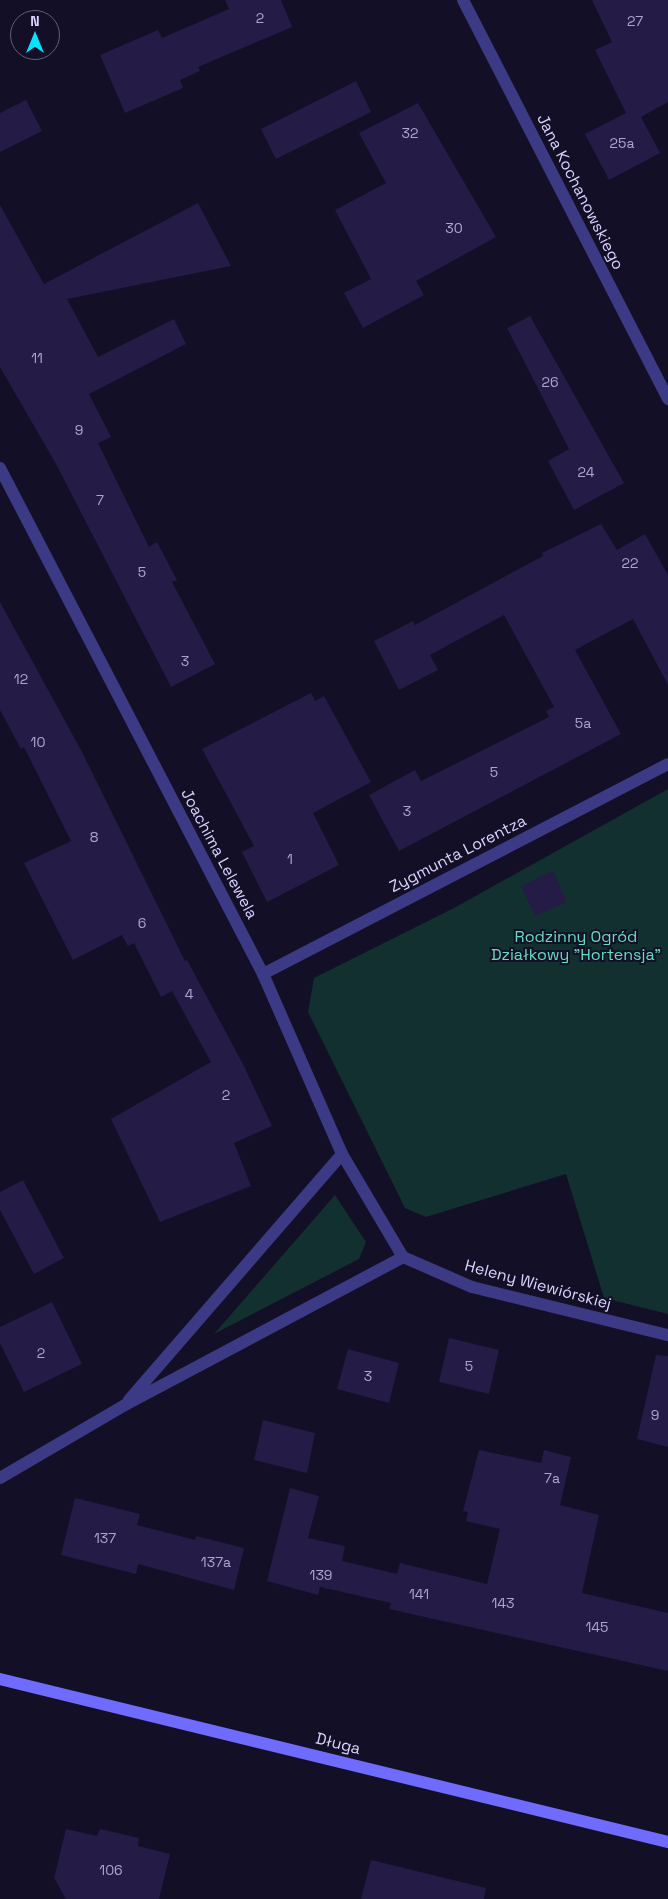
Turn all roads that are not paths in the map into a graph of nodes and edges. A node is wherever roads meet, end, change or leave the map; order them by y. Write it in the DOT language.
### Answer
graph roads {
  1 [pos="462,0"];
  2 [pos="668,399"];
  3 [pos="0,468"];
  4 [pos="668,764"];
  5 [pos="263,974"];
  6 [pos="342,1154"];
  7 [pos="403,1257"];
  8 [pos="668,1335"];
  9 [pos="125,1405"];
  10 [pos="0,1478"];
  11 [pos="0,1679"];
  12 [pos="668,1842"];
  1 -- 2 [label="street, Jana Kochanowskiego"];
  3 -- 5 [label="street, Joachima Lelewela"];
  4 -- 5 [label="street, Zygmunta Lorentza"];
  5 -- 6 [label="street, Joachima Lelewela"];
  6 -- 7 [label="street, Joachima Lelewela"];
  6 -- 9 [label="street"];
  7 -- 8 [label="street, Heleny Wiewiórskiej"];
  7 -- 9 [label="street"];
  9 -- 10 [label="street"];
  11 -- 12 [label="main road, Długa"];
}
